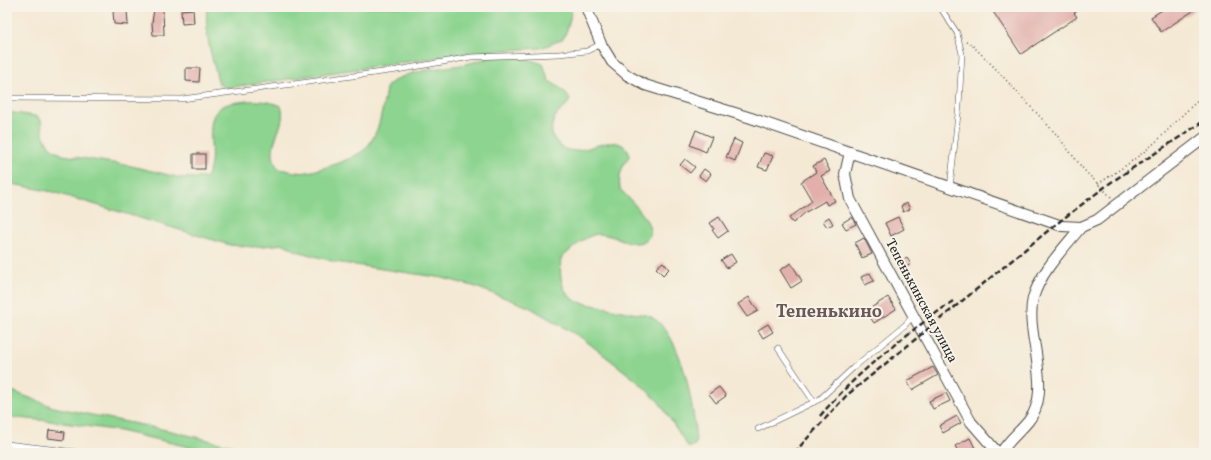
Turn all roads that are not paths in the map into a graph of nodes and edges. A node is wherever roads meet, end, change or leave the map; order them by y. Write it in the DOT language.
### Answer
graph roads {
  1 [pos="586,7"];
  2 [pos="940,7"];
  3 [pos="600,44"];
  4 [pos="7,98"];
  5 [pos="1204,138"];
  6 [pos="850,152"];
  7 [pos="950,189"];
  8 [pos="1081,227"];
  9 [pos="913,316"];
  10 [pos="778,348"];
  11 [pos="814,402"];
  12 [pos="758,429"];
  13 [pos="7,444"];
  14 [pos="84,453"];
  15 [pos="998,453"];
  16 [pos="1001,453"];
  1 -- 3 [label="street"];
  2 -- 7 [label="lane"];
  3 -- 4 [label="lane"];
  3 -- 6 [label="street"];
  5 -- 8 [label="street"];
  6 -- 7 [label="street"];
  6 -- 9 [label="street, Тепенькинская улица"];
  7 -- 8 [label="street"];
  8 -- 16 [label="street"];
  9 -- 11 [label="lane"];
  9 -- 15 [label="street, Тепенькинская улица"];
  10 -- 11 [label="lane"];
  11 -- 12 [label="lane"];
  13 -- 14 [label="lane"];
}
